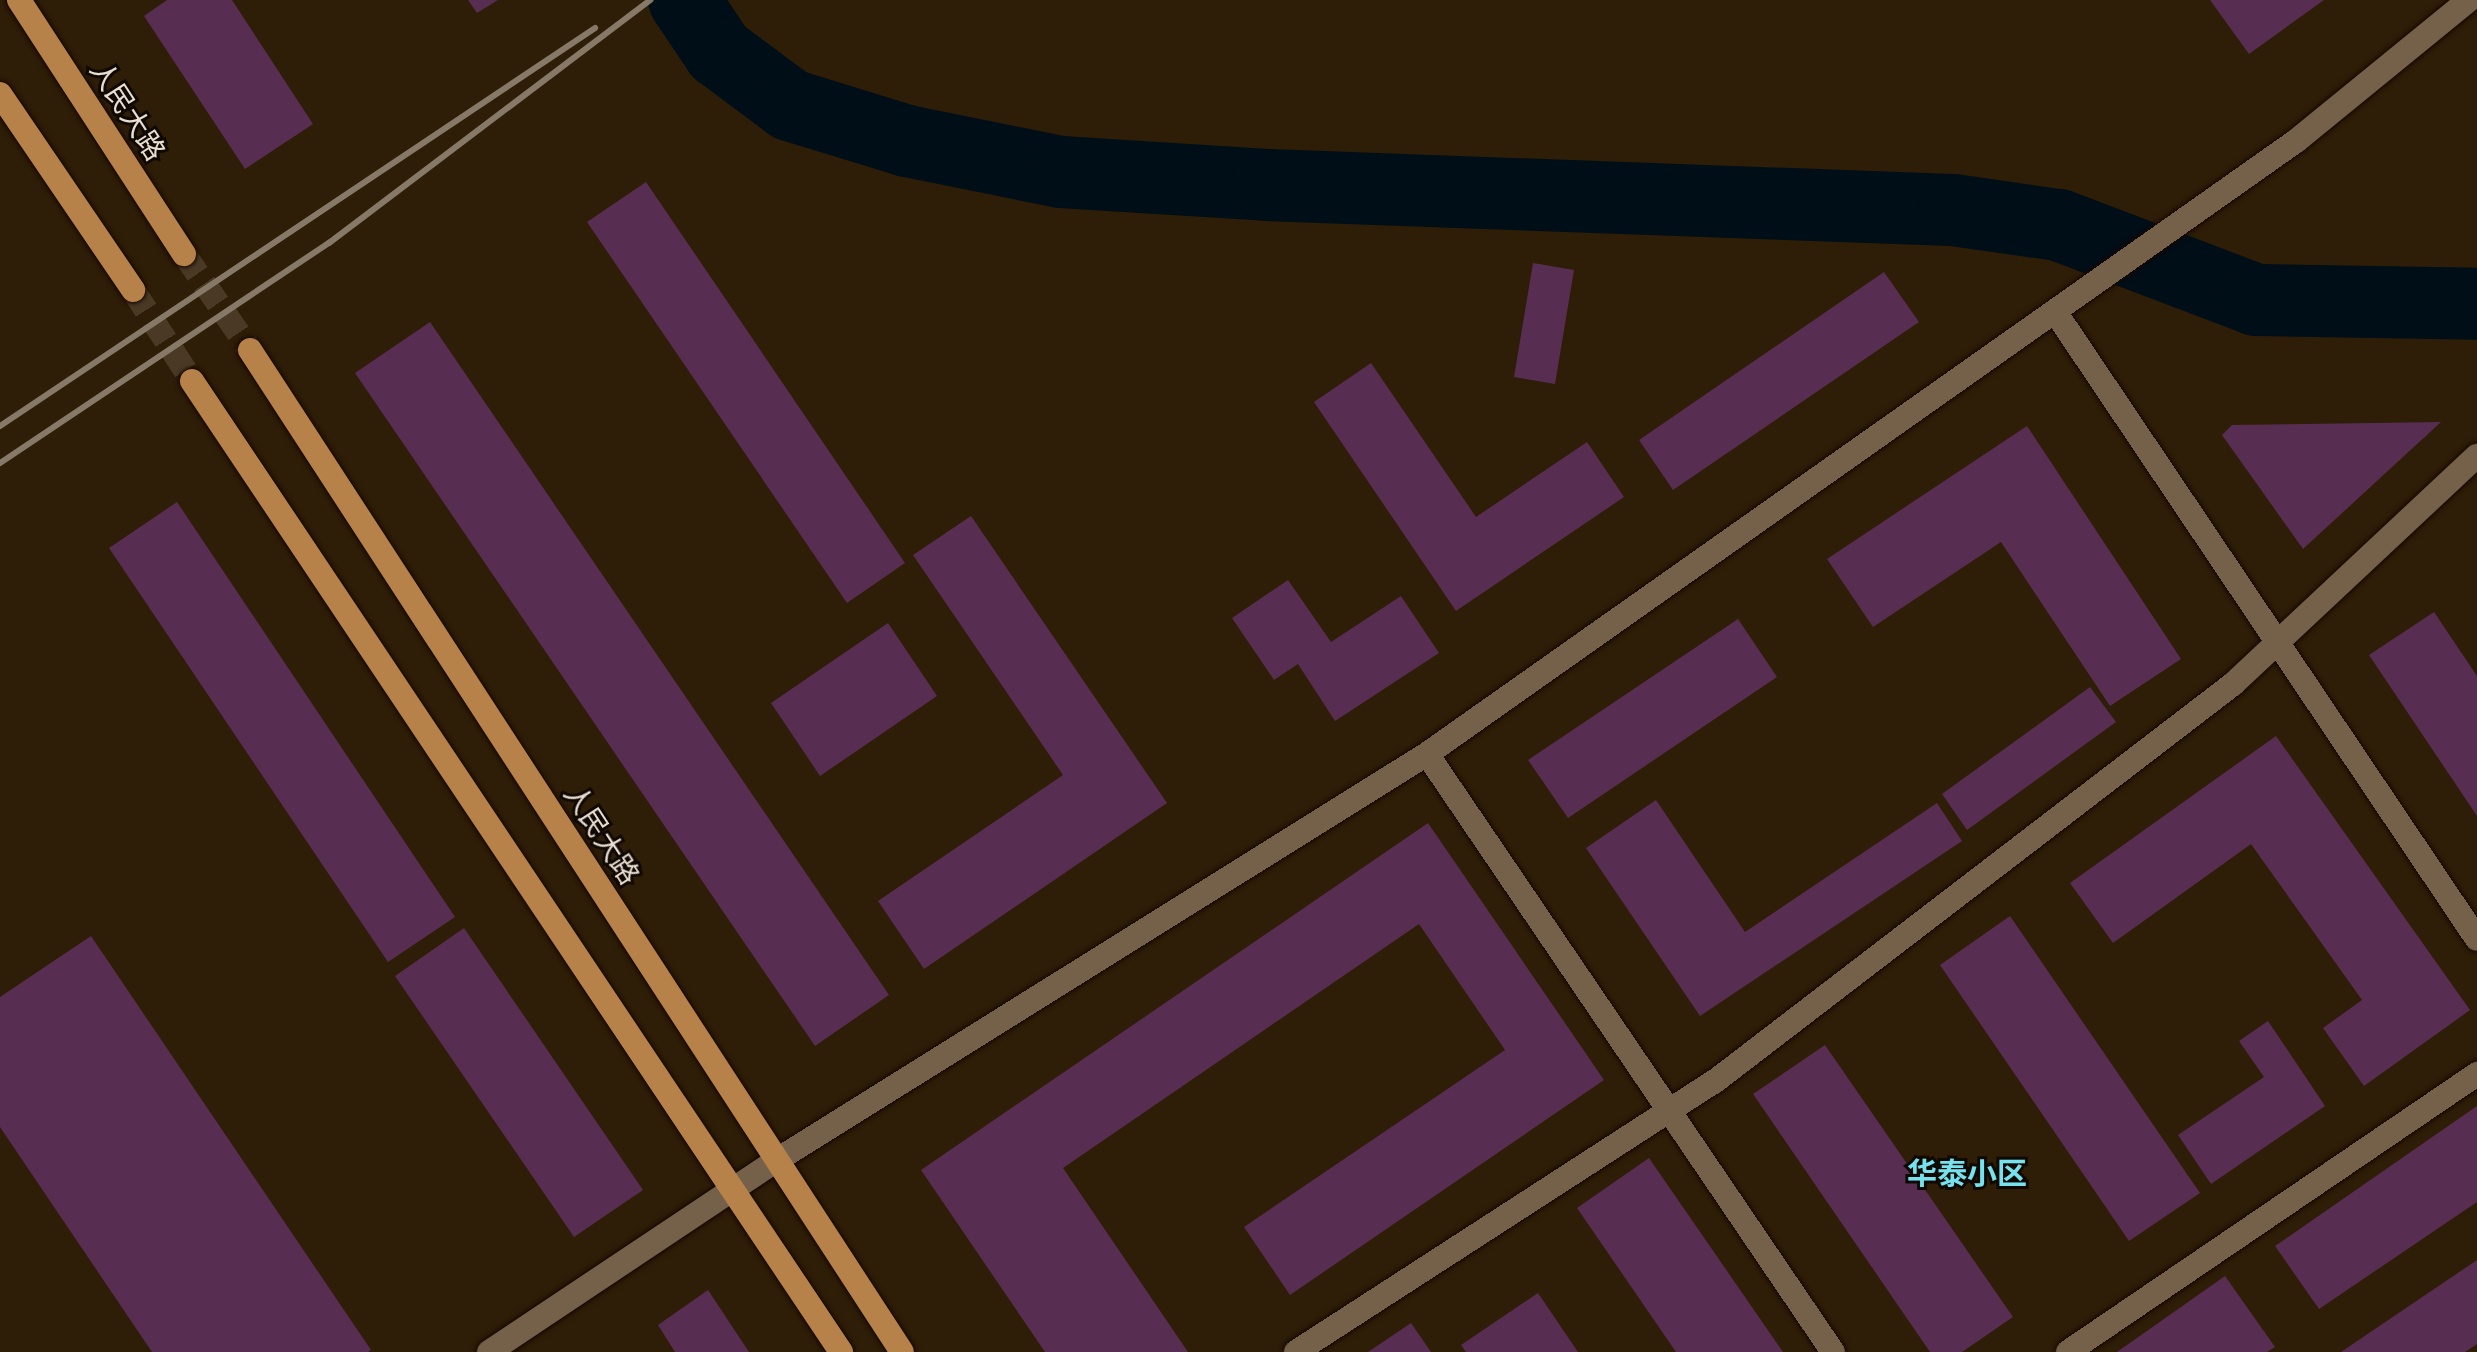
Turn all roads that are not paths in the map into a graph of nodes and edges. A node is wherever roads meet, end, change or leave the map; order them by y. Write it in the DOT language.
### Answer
graph roads {
  1 [pos="19,0"];
  2 [pos="2469,0"];
  3 [pos="0,94"];
  4 [pos="184,254"];
  5 [pos="133,290"];
  6 [pos="2056,313"];
  7 [pos="250,350"];
  8 [pos="192,381"];
  9 [pos="2477,456"];
  10 [pos="2278,642"];
  11 [pos="1427,754"];
  12 [pos="2477,939"];
  13 [pos="2477,1074"];
  14 [pos="1670,1112"];
  15 [pos="777,1160"];
  16 [pos="732,1190"];
  17 [pos="489,1352"];
  18 [pos="841,1352"];
  19 [pos="902,1352"];
  20 [pos="1296,1352"];
  21 [pos="1833,1352"];
  22 [pos="2068,1352"];
  1 -- 4 [label="main road, 人民大路"];
  2 -- 6 [label="street"];
  3 -- 5 [label="main road"];
  6 -- 10 [label="street"];
  6 -- 11 [label="street"];
  7 -- 15 [label="main road, 人民大路"];
  8 -- 16 [label="main road"];
  9 -- 10 [label="street"];
  10 -- 12 [label="street"];
  10 -- 14 [label="street"];
  11 -- 14 [label="street"];
  11 -- 15 [label="street"];
  13 -- 22 [label="street"];
  14 -- 20 [label="street"];
  14 -- 21 [label="street"];
  15 -- 16 [label="street"];
  15 -- 19 [label="main road, 人民大路"];
  16 -- 17 [label="street"];
  16 -- 18 [label="main road"];
}
